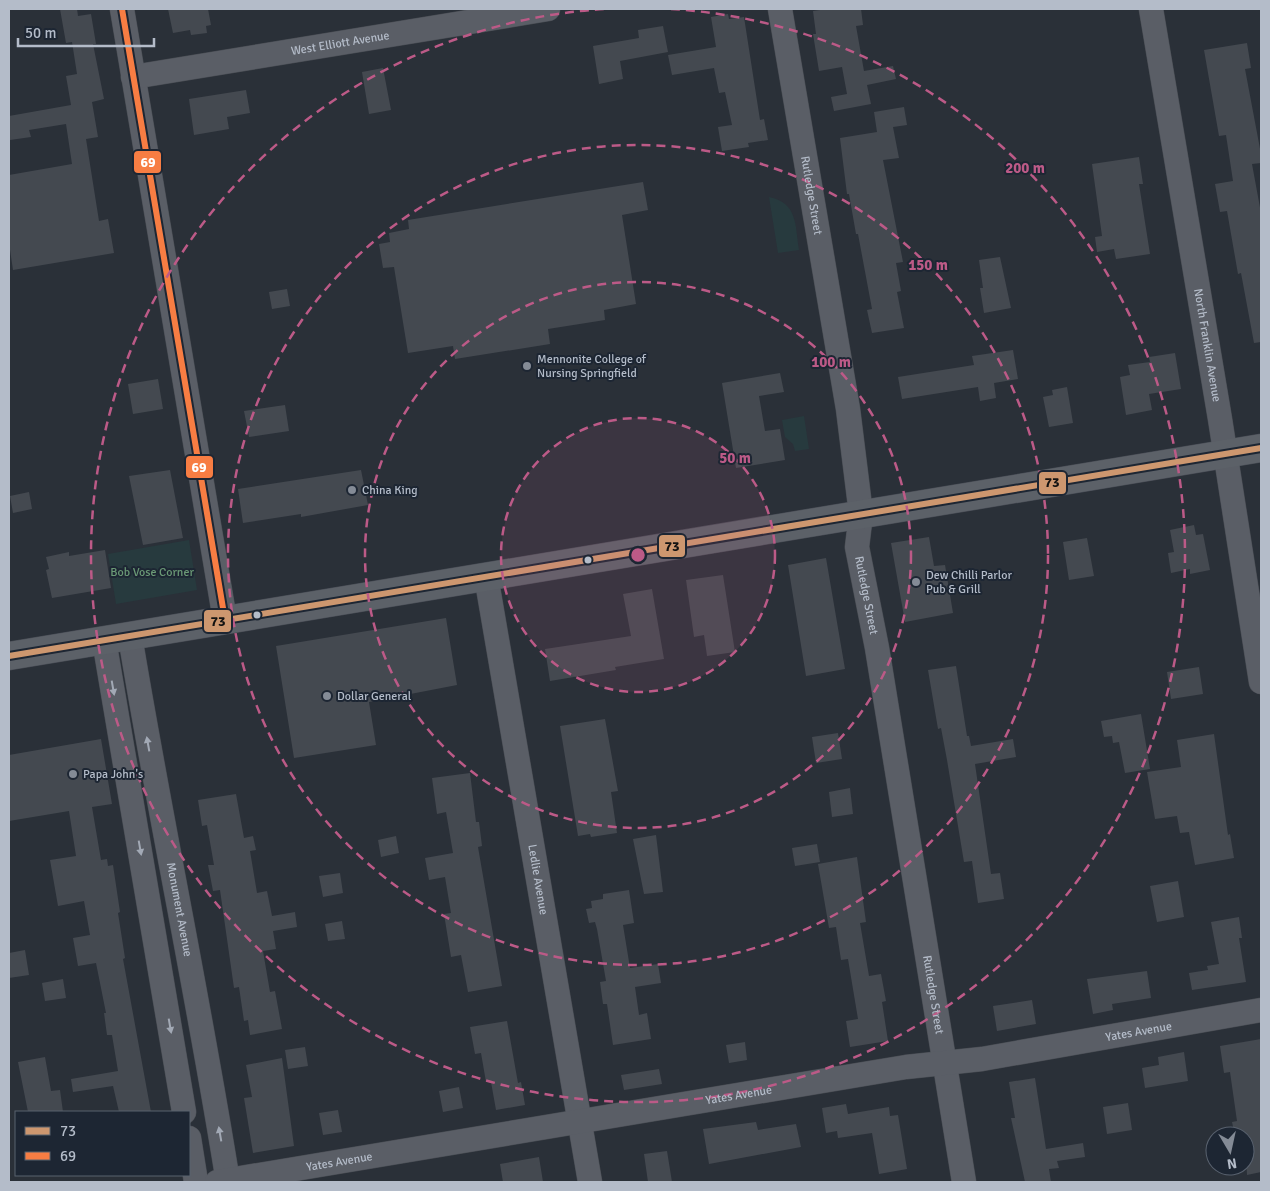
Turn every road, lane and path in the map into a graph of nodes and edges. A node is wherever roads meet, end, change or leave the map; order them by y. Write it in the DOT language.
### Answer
graph roads {
  1 [pos="122,9"];
  2 [pos="548,9"];
  3 [pos="780,9"];
  4 [pos="1151,9"];
  5 [pos="133,77"];
  6 [pos="1261,448"];
  7 [pos="1225,454"];
  8 [pos="861,514"];
  9 [pos="486,576"];
  10 [pos="225,620"];
  11 [pos="117,638"];
  12 [pos="9,656"];
  13 [pos="1261,682"];
  14 [pos="194,983"];
  15 [pos="164,988"];
  16 [pos="1261,1010"];
  17 [pos="944,1062"];
  18 [pos="184,1111"];
  19 [pos="578,1121"];
  20 [pos="190,1144"];
  21 [pos="196,1182"];
  22 [pos="224,1182"];
  23 [pos="590,1182"];
  24 [pos="964,1182"];
  1 -- 5 [label="street"];
  2 -- 5 [label="street, West Elliott Avenue"];
  3 -- 8 [label="street, Rutledge Street"];
  4 -- 7 [label="street, North Franklin Avenue"];
  5 -- 10 [label="street"];
  6 -- 7 [label="main road"];
  7 -- 8 [label="main road"];
  7 -- 13 [label="street, North Franklin Avenue"];
  8 -- 9 [label="main road"];
  8 -- 17 [label="street, Rutledge Street"];
  9 -- 10 [label="main road"];
  9 -- 19 [label="street, Ledlie Avenue"];
  10 -- 11 [label="main road"];
  11 -- 12 [label="main road"];
  14 -- 11 [label="street, Monument Avenue, one-way"];
  11 -- 15 [label="street, one-way"];
  14 -- 15 [label="street"];
  22 -- 14 [label="street, Monument Avenue, one-way"];
  15 -- 18 [label="street, one-way"];
  16 -- 17 [label="street, Yates Avenue"];
  17 -- 19 [label="street, Yates Avenue"];
  17 -- 24 [label="street, Rutledge Street"];
  19 -- 22 [label="street, Yates Avenue"];
  19 -- 23 [label="street, Ledlie Avenue"];
  20 -- 21 [label="street"];
}
